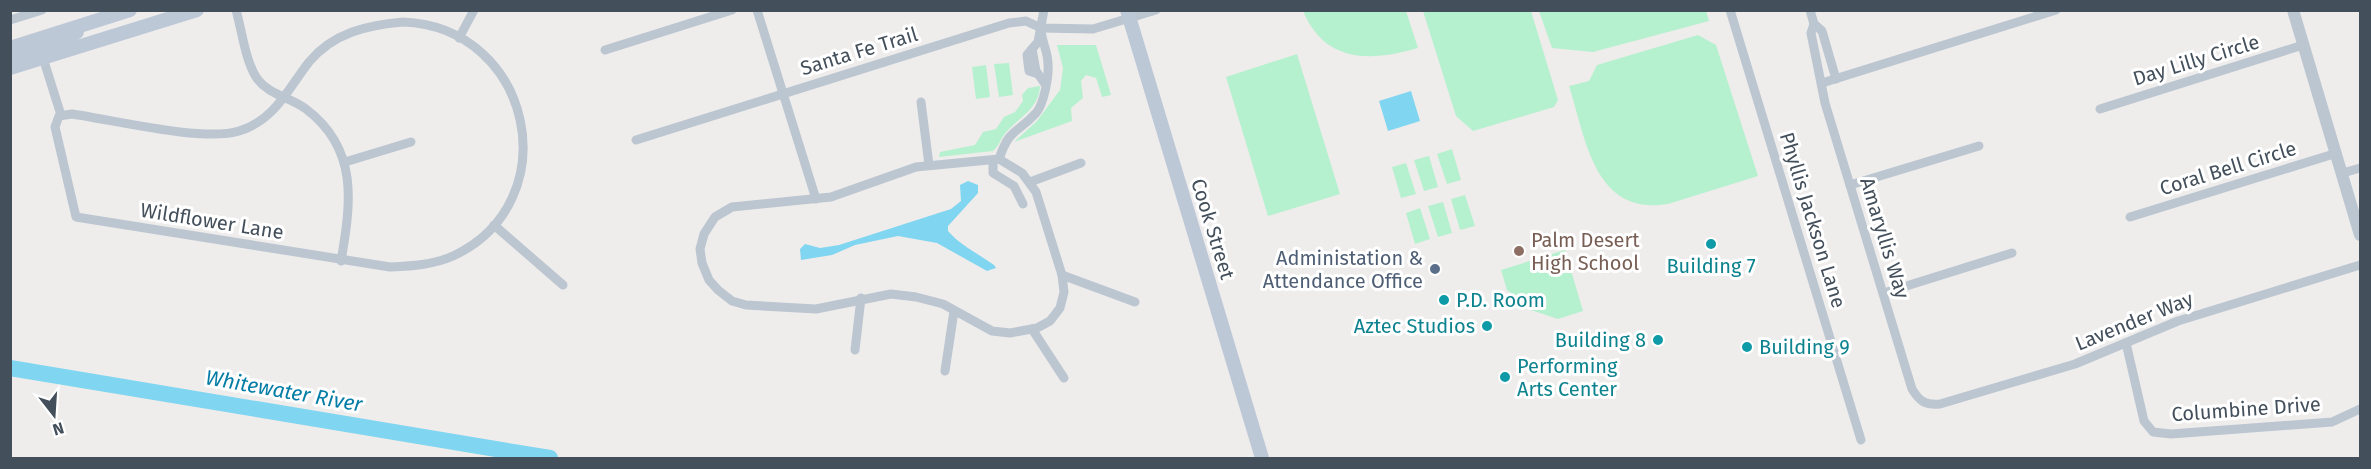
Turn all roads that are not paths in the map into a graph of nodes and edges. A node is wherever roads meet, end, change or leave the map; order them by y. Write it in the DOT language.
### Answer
graph roads {
  1 [pos="42,10"];
  2 [pos="130,10"];
  3 [pos="197,10"];
  4 [pos="236,10"];
  5 [pos="474,10"];
  6 [pos="732,10"];
  7 [pos="757,10"];
  8 [pos="1044,10"];
  9 [pos="1156,10"];
  10 [pos="1730,10"];
  11 [pos="1810,10"];
  12 [pos="2056,10"];
  13 [pos="2293,10"];
  14 [pos="1128,15"];
  15 [pos="10,20"];
  16 [pos="91,23"];
  17 [pos="1814,24"];
  18 [pos="1041,28"];
  19 [pos="459,38"];
  20 [pos="2303,45"];
  21 [pos="10,48"];
  22 [pos="605,50"];
  23 [pos="10,58"];
  24 [pos="43,58"];
  25 [pos="10,68"];
  26 [pos="1836,79"];
  27 [pos="1822,83"];
  28 [pos="1045,84"];
  29 [pos="783,93"];
  30 [pos="284,99"];
  31 [pos="921,102"];
  32 [pos="2100,109"];
  33 [pos="60,116"];
  34 [pos="636,140"];
  35 [pos="411,142"];
  36 [pos="1979,146"];
  37 [pos="2337,153"];
  38 [pos="996,160"];
  39 [pos="345,162"];
  40 [pos="1081,163"];
  41 [pos="929,165"];
  42 [pos="2361,168"];
  43 [pos="2343,173"];
  44 [pos="1030,182"];
  45 [pos="1850,185"];
  46 [pos="816,199"];
  47 [pos="1023,204"];
  48 [pos="2130,217"];
  49 [pos="494,225"];
  50 [pos="2361,234"];
  51 [pos="2012,253"];
  52 [pos="342,261"];
  53 [pos="2361,265"];
  54 [pos="1062,274"];
  55 [pos="563,285"];
  56 [pos="1884,293"];
  57 [pos="861,298"];
  58 [pos="1135,302"];
  59 [pos="954,311"];
  60 [pos="1032,329"];
  61 [pos="2126,343"];
  62 [pos="855,350"];
  63 [pos="945,371"];
  64 [pos="1064,378"];
  65 [pos="1919,401"];
  66 [pos="2360,409"];
  67 [pos="1861,440"];
  68 [pos="1262,459"];
  1 -- 15 [label="street"];
  2 -- 16 [label="main road"];
  3 -- 24 [label="main road"];
  4 -- 30 [label="street"];
  5 -- 19 [label="street"];
  6 -- 22 [label="street"];
  7 -- 29 [label="street"];
  8 -- 18 [label="street"];
  9 -- 14 [label="street, Santa Fe Trail"];
  10 -- 67 [label="street, Phyllis Jackson Lane"];
  11 -- 17 [label="street"];
  12 -- 26 [label="street"];
  13 -- 20 [label="street"];
  14 -- 18 [label="street, Santa Fe Trail"];
  14 -- 68 [label="main road, Cook Street"];
  16 -- 21 [label="main road"];
  16 -- 23 [label="main road"];
  17 -- 26 [label="street"];
  17 -- 27 [label="street, Amaryllis Way"];
  18 -- 28 [label="street"];
  18 -- 28 [label="street"];
  18 -- 29 [label="street, Santa Fe Trail"];
  19 -- 30 [label="street"];
  19 -- 49 [label="street"];
  20 -- 32 [label="street, Day Lilly Circle"];
  20 -- 37 [label="street"];
  24 -- 25 [label="main road"];
  24 -- 33 [label="street"];
  26 -- 27 [label="street"];
  27 -- 45 [label="street, Amaryllis Way"];
  28 -- 38 [label="street"];
  29 -- 34 [label="street, Santa Fe Trail"];
  29 -- 46 [label="street"];
  30 -- 33 [label="street"];
  30 -- 39 [label="street"];
  31 -- 41 [label="street"];
  33 -- 52 [label="street, Wildflower Lane"];
  35 -- 39 [label="street"];
  36 -- 45 [label="street"];
  37 -- 43 [label="street"];
  37 -- 48 [label="street, Coral Bell Circle"];
  38 -- 41 [label="street"];
  38 -- 44 [label="street"];
  38 -- 47 [label="street"];
  39 -- 52 [label="street"];
  40 -- 44 [label="street"];
  41 -- 46 [label="street"];
  42 -- 43 [label="street"];
  43 -- 50 [label="street"];
  44 -- 54 [label="street"];
  45 -- 56 [label="street, Amaryllis Way"];
  46 -- 57 [label="street"];
  49 -- 52 [label="street, Wildflower Lane"];
  49 -- 55 [label="street"];
  51 -- 56 [label="street"];
  53 -- 61 [label="street, Lavender Way"];
  54 -- 58 [label="street"];
  54 -- 60 [label="street"];
  56 -- 65 [label="street, Amaryllis Way"];
  57 -- 59 [label="street"];
  57 -- 62 [label="street"];
  59 -- 60 [label="street"];
  59 -- 63 [label="street"];
  60 -- 64 [label="street"];
  61 -- 65 [label="street, Lavender Way"];
  61 -- 66 [label="street, Columbine Drive"];
}
